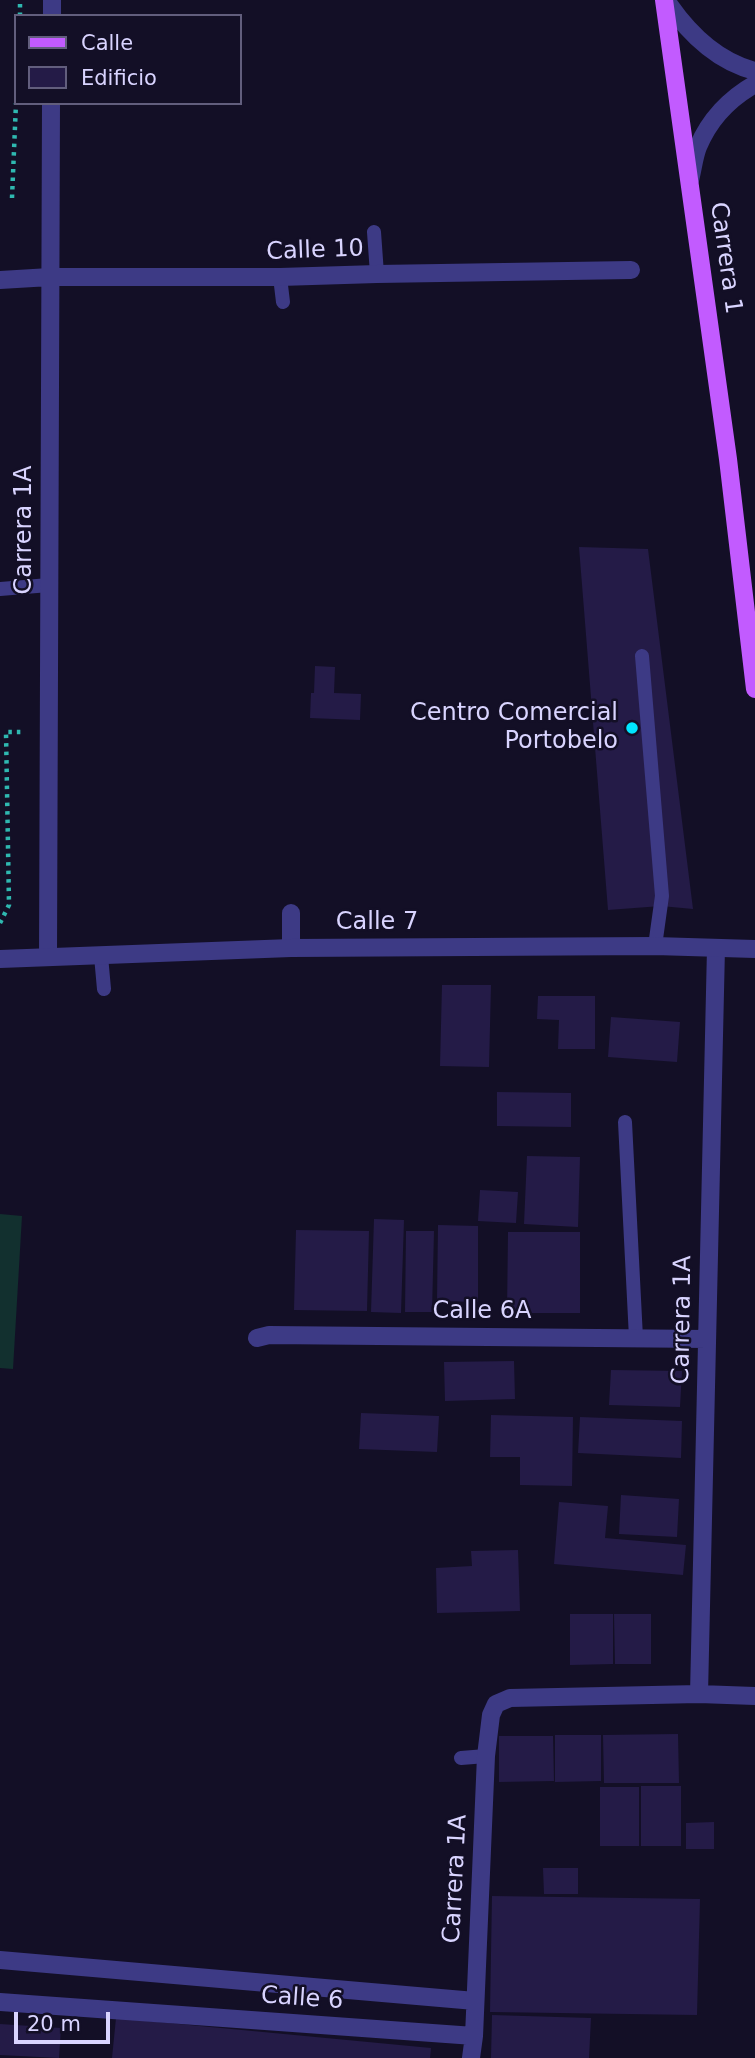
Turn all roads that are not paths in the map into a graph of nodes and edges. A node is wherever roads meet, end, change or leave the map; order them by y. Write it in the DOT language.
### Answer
graph roads {
  1 [pos="665,0"];
  2 [pos="755,71"];
  3 [pos="755,85"];
  4 [pos="51,105"];
  5 [pos="690,180"];
  6 [pos="374,232"];
  7 [pos="631,270"];
  8 [pos="377,274"];
  9 [pos="50,277"];
  10 [pos="280,277"];
  11 [pos="0,280"];
  12 [pos="283,302"];
  13 [pos="49,585"];
  14 [pos="0,589"];
  15 [pos="642,656"];
  16 [pos="755,689"];
  17 [pos="291,914"];
  18 [pos="655,946"];
  19 [pos="290,948"];
  20 [pos="716,948"];
  21 [pos="755,949"];
  22 [pos="48,956"];
  23 [pos="101,956"];
  24 [pos="0,959"];
  25 [pos="104,989"];
  26 [pos="625,1122"];
  27 [pos="636,1338"];
  28 [pos="707,1339"];
  29 [pos="255,1343"];
  30 [pos="699,1694"];
  31 [pos="755,1696"];
  32 [pos="486,1756"];
  33 [pos="461,1758"];
  34 [pos="0,1960"];
  35 [pos="475,2001"];
  36 [pos="0,2002"];
  37 [pos="474,2036"];
  38 [pos="471,2058"];
  1 -- 2 [label="street"];
  1 -- 5 [label="main road, Carrera 1"];
  3 -- 5 [label="street"];
  4 -- 9 [label="street, Carrera 1A"];
  5 -- 16 [label="main road, Carrera 1"];
  6 -- 8 [label="lane"];
  7 -- 8 [label="street, Calle 10"];
  8 -- 10 [label="street, Calle 10"];
  9 -- 10 [label="street, Calle 10"];
  9 -- 11 [label="street, Calle 10"];
  9 -- 13 [label="street, Carrera 1A"];
  10 -- 12 [label="lane"];
  13 -- 14 [label="lane"];
  13 -- 22 [label="street, Carrera 1A"];
  15 -- 18 [label="lane"];
  17 -- 19 [label="street"];
  18 -- 19 [label="street, Calle 7"];
  18 -- 20 [label="street, Calle 7"];
  19 -- 23 [label="street, Calle 7"];
  20 -- 21 [label="street, Calle 7"];
  20 -- 28 [label="street, Carrera 1A"];
  22 -- 23 [label="street, Calle 7"];
  22 -- 24 [label="street, Calle 7"];
  23 -- 25 [label="lane"];
  26 -- 27 [label="lane"];
  27 -- 28 [label="street, Calle 6A"];
  27 -- 29 [label="street, Calle 6A"];
  28 -- 30 [label="street, Carrera 1A"];
  30 -- 31 [label="street"];
  30 -- 32 [label="street, Carrera 1A"];
  32 -- 33 [label="lane"];
  32 -- 35 [label="street, Carrera 1A"];
  34 -- 35 [label="street"];
  35 -- 37 [label="street, Carrera 1A"];
  36 -- 37 [label="street, Calle 6"];
  37 -- 38 [label="street, Carrera 1A"];
}
